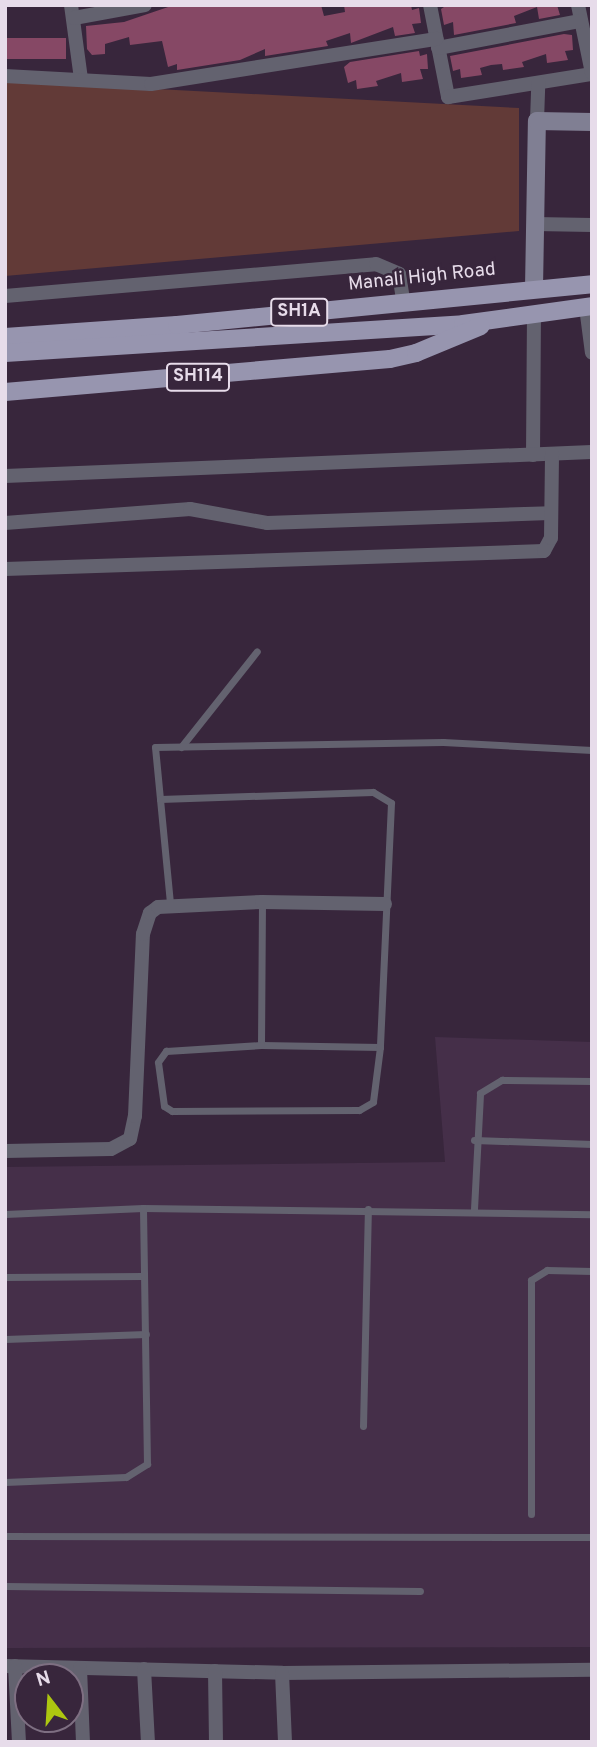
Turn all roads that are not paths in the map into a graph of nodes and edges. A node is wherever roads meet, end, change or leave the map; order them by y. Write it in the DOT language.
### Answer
graph roads {
  1 [pos="145,5"];
  2 [pos="430,5"];
  3 [pos="578,5"];
  4 [pos="72,12"];
  5 [pos="580,21"];
  6 [pos="437,43"];
  7 [pos="592,73"];
  8 [pos="5,76"];
  9 [pos="81,79"];
  10 [pos="538,83"];
  11 [pos="537,121"];
  12 [pos="592,122"];
  13 [pos="535,224"];
  14 [pos="592,225"];
  15 [pos="592,284"];
  16 [pos="534,288"];
  17 [pos="491,291"];
  18 [pos="5,296"];
  19 [pos="408,299"];
  20 [pos="589,307"];
  21 [pos="534,314"];
  22 [pos="494,319"];
  23 [pos="418,325"];
  24 [pos="388,328"];
  25 [pos="346,330"];
  26 [pos="5,337"];
  27 [pos="5,353"];
  28 [pos="592,353"];
  29 [pos="390,359"];
  30 [pos="346,363"];
  31 [pos="5,393"];
  32 [pos="592,452"];
  33 [pos="552,454"];
  34 [pos="533,455"];
  35 [pos="5,476"];
  36 [pos="550,513"];
  37 [pos="5,523"];
  38 [pos="5,569"];
  39 [pos="257,651"];
  40 [pos="181,747"];
  41 [pos="592,750"];
  42 [pos="160,799"];
  43 [pos="262,902"];
  44 [pos="170,904"];
  45 [pos="385,904"];
  46 [pos="261,1045"];
  47 [pos="380,1047"];
  48 [pos="592,1081"];
  49 [pos="474,1140"];
  50 [pos="592,1144"];
  51 [pos="5,1151"];
  52 [pos="143,1208"];
  53 [pos="368,1209"];
  54 [pos="474,1209"];
  55 [pos="5,1214"];
  56 [pos="592,1214"];
  57 [pos="592,1271"];
  58 [pos="142,1276"];
  59 [pos="5,1277"];
  60 [pos="146,1334"];
  61 [pos="5,1339"];
  62 [pos="363,1426"];
  63 [pos="5,1482"];
  64 [pos="531,1514"];
  65 [pos="5,1536"];
  66 [pos="592,1537"];
  67 [pos="5,1586"];
  68 [pos="420,1591"];
  69 [pos="10,1666"];
  70 [pos="84,1668"];
  71 [pos="144,1669"];
  72 [pos="592,1670"];
  73 [pos="215,1671"];
  74 [pos="282,1673"];
  75 [pos="19,1742"];
  76 [pos="148,1742"];
  77 [pos="216,1742"];
  78 [pos="285,1742"];
  1 -- 4 [label="street"];
  2 -- 6 [label="street"];
  3 -- 5 [label="street"];
  4 -- 9 [label="street"];
  5 -- 6 [label="street"];
  5 -- 7 [label="street"];
  6 -- 9 [label="street"];
  6 -- 10 [label="street"];
  7 -- 10 [label="street"];
  8 -- 9 [label="street"];
  10 -- 11 [label="street"];
  11 -- 12 [label="street"];
  11 -- 13 [label="street"];
  13 -- 14 [label="street"];
  13 -- 16 [label="street"];
  15 -- 16 [label="main road, Manali High Road / SH1A"];
  16 -- 17 [label="main road, Manali High Road / SH1A"];
  17 -- 19 [label="main road, Manali High Road / SH1A"];
  17 -- 22 [label="main road"];
  18 -- 19 [label="street"];
  19 -- 23 [label="main road"];
  19 -- 26 [label="main road, Manali High Road / SH1A"];
  20 -- 21 [label="main road, SH1A"];
  20 -- 28 [label="street"];
  21 -- 22 [label="main road, SH1A"];
  21 -- 34 [label="street"];
  22 -- 23 [label="main road, SH1A"];
  22 -- 29 [label="main road"];
  23 -- 24 [label="main road, SH1A"];
  24 -- 25 [label="main road, SH1A"];
  24 -- 29 [label="main road"];
  25 -- 27 [label="main road, SH1A"];
  25 -- 30 [label="main road"];
  29 -- 30 [label="main road, SH114"];
  30 -- 31 [label="main road, SH114"];
  32 -- 33 [label="street"];
  33 -- 34 [label="street"];
  33 -- 36 [label="street"];
  34 -- 35 [label="street"];
  36 -- 37 [label="street"];
  36 -- 38 [label="street"];
  39 -- 40 [label="lane"];
  40 -- 41 [label="lane"];
  40 -- 42 [label="lane"];
  42 -- 44 [label="lane"];
  42 -- 45 [label="lane"];
  43 -- 44 [label="street"];
  43 -- 45 [label="street"];
  43 -- 46 [label="lane"];
  44 -- 51 [label="street"];
  45 -- 47 [label="lane"];
  46 -- 47 [label="lane"];
  46 -- 47 [label="lane"];
  48 -- 49 [label="lane"];
  49 -- 50 [label="lane"];
  49 -- 54 [label="lane"];
  52 -- 53 [label="lane"];
  52 -- 55 [label="lane"];
  52 -- 58 [label="lane"];
  53 -- 54 [label="lane"];
  53 -- 62 [label="lane"];
  54 -- 56 [label="lane"];
  57 -- 64 [label="lane"];
  58 -- 59 [label="lane"];
  58 -- 60 [label="lane"];
  60 -- 61 [label="lane"];
  60 -- 63 [label="lane"];
  65 -- 66 [label="lane"];
  67 -- 68 [label="lane"];
  69 -- 75 [label="street"];
  70 -- 71 [label="street"];
  71 -- 73 [label="street"];
  71 -- 76 [label="street"];
  72 -- 74 [label="street"];
  73 -- 74 [label="street"];
  73 -- 77 [label="street"];
  74 -- 78 [label="street"];
}
